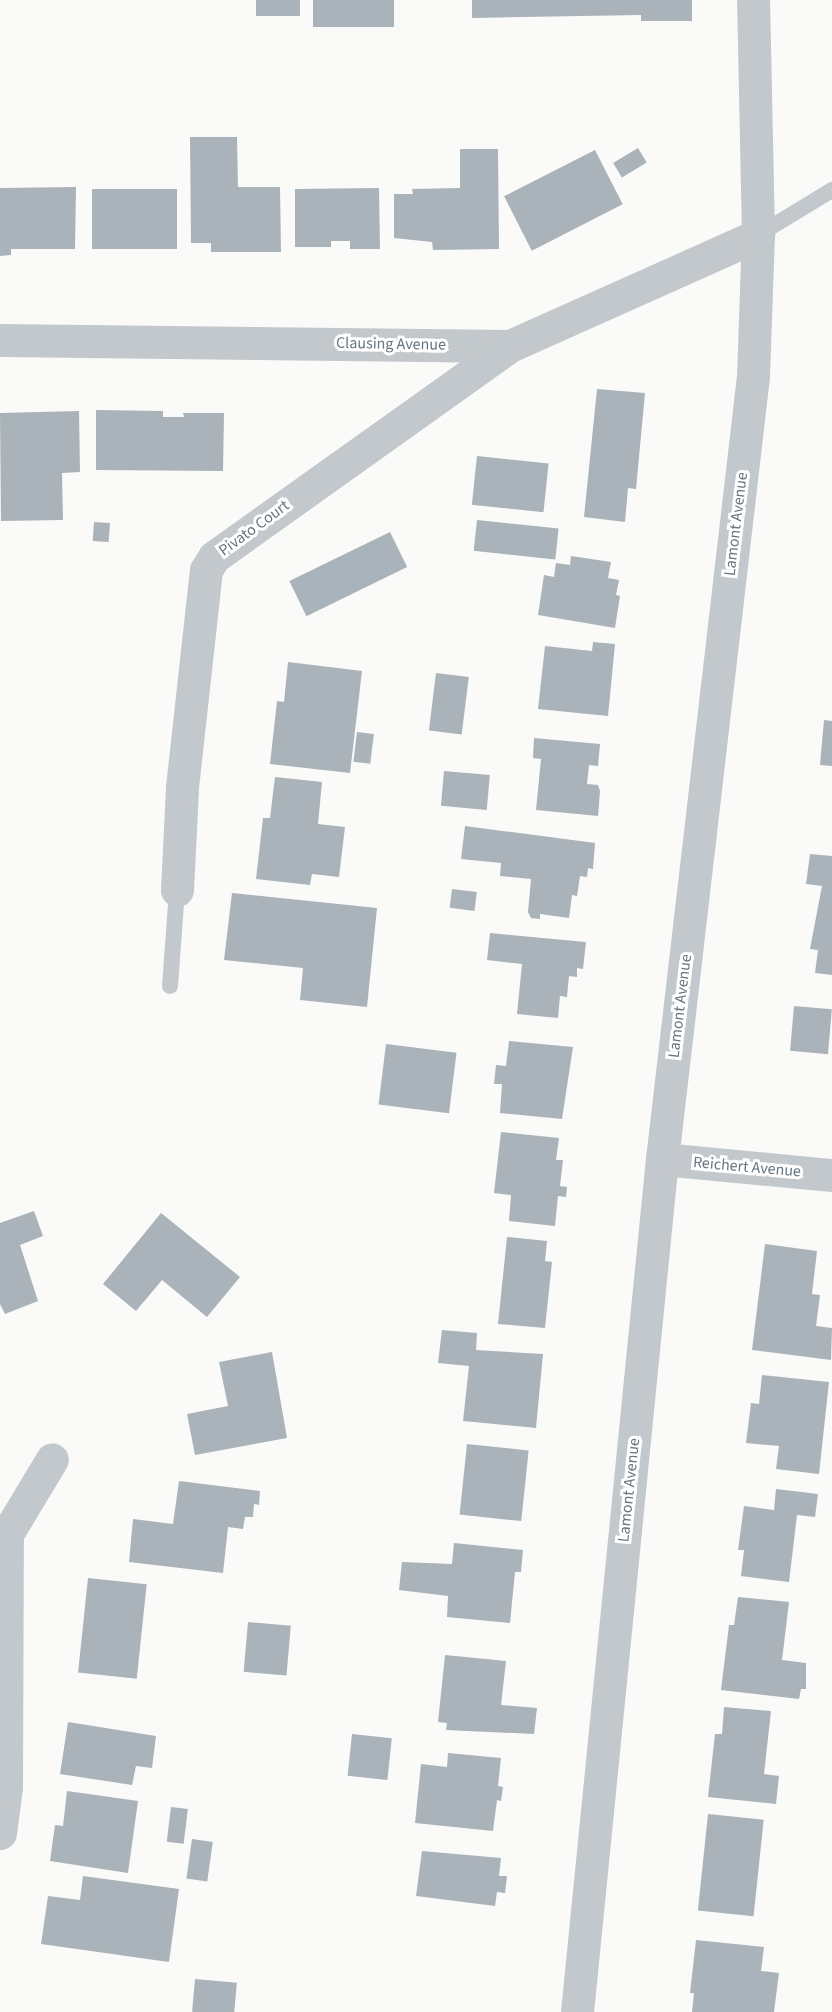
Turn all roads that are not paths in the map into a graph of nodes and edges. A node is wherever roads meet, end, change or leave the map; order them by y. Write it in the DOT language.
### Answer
graph roads {
  1 [pos="753,0"];
  2 [pos="832,190"];
  3 [pos="758,235"];
  4 [pos="0,340"];
  5 [pos="510,346"];
  6 [pos="177,890"];
  7 [pos="170,986"];
  8 [pos="662,1159"];
  9 [pos="832,1175"];
  10 [pos="52,1459"];
  11 [pos="0,1833"];
  12 [pos="577,2012"];
  1 -- 3 [label="street, Lamont Avenue"];
  2 -- 3 [label="lane"];
  3 -- 5 [label="street, Clausing Avenue"];
  3 -- 8 [label="street, Lamont Avenue"];
  4 -- 5 [label="street, Clausing Avenue"];
  5 -- 6 [label="street, Pivato Court"];
  6 -- 7 [label="lane"];
  8 -- 9 [label="street, Reichert Avenue"];
  8 -- 12 [label="street, Lamont Avenue"];
  10 -- 11 [label="street"];
}
